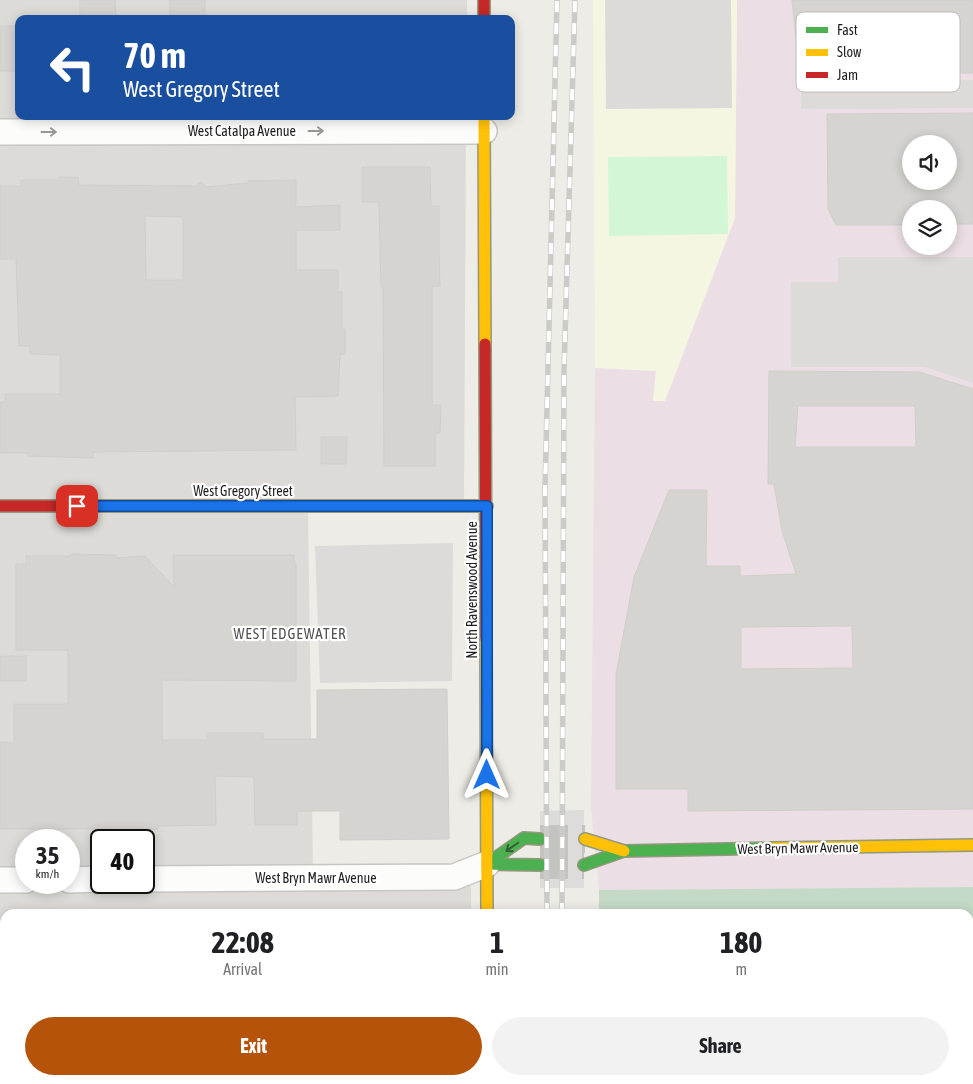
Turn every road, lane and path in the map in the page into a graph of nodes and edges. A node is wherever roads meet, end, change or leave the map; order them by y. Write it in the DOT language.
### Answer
graph roads {
  1 [pos="484,0"];
  2 [pos="484,15"];
  3 [pos="484,123"];
  4 [pos="0,132"];
  5 [pos="0,506"];
  6 [pos="487,506"];
  7 [pos="540,839"];
  8 [pos="584,839"];
  9 [pos="973,845"];
  10 [pos="624,852"];
  11 [pos="487,864"];
  12 [pos="540,865"];
  13 [pos="584,865"];
  14 [pos="155,879"];
  15 [pos="0,880"];
  16 [pos="15,880"];
  17 [pos="487,909"];
  1 -- 2 [label="street"];
  4 -- 3 [label="street, West Catalpa Avenue, one-way"];
  3 -- 6 [label="street, North Ravenswood Avenue"];
  5 -- 6 [label="street, West Gregory Street"];
  6 -- 11 [label="street, North Ravenswood Avenue"];
  7 -- 11 [label="street, West Bryn Mawr Avenue, one-way"];
  8 -- 10 [label="street, West Bryn Mawr Avenue"];
  9 -- 10 [label="street, West Bryn Mawr Avenue"];
  10 -- 13 [label="street, West Bryn Mawr Avenue"];
  11 -- 12 [label="street, West Bryn Mawr Avenue"];
  11 -- 14 [label="street, West Bryn Mawr Avenue"];
  11 -- 17 [label="street, North Ravenswood Avenue"];
  15 -- 16 [label="street"];
}
